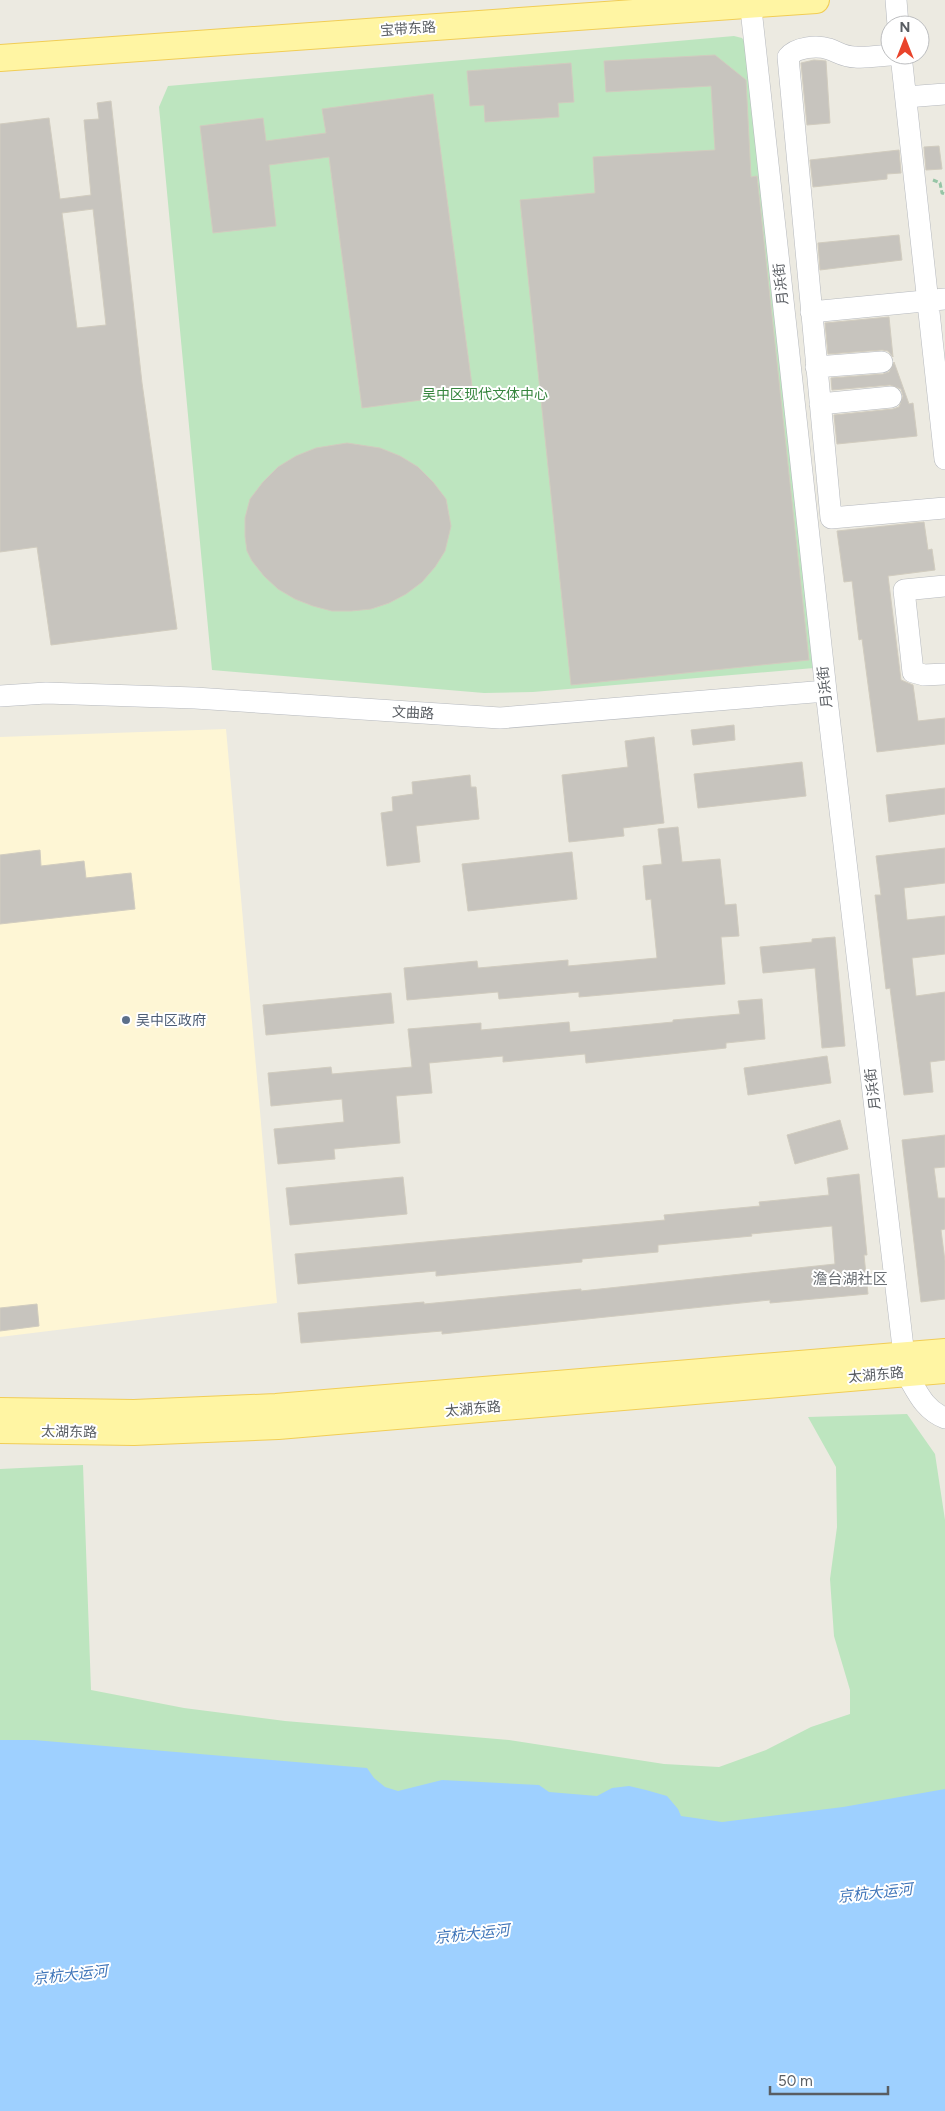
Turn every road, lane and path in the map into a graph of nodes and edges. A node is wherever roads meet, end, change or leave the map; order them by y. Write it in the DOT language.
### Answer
graph roads {
  1 [pos="571,0"];
  2 [pos="816,0"];
  3 [pos="896,0"];
  4 [pos="750,2"];
  5 [pos="897,15"];
  6 [pos="0,40"];
  7 [pos="880,56"];
  8 [pos="0,58"];
  9 [pos="902,65"];
  10 [pos="945,94"];
  11 [pos="906,97"];
  12 [pos="936,300"];
  13 [pos="811,312"];
  14 [pos="882,362"];
  15 [pos="816,367"];
  16 [pos="889,390"];
  17 [pos="819,397"];
  18 [pos="942,400"];
  19 [pos="945,459"];
  20 [pos="945,508"];
  21 [pos="945,586"];
  22 [pos="945,674"];
  23 [pos="826,691"];
  24 [pos="0,696"];
  25 [pos="945,1352"];
  26 [pos="905,1363"];
  27 [pos="945,1370"];
  28 [pos="0,1411"];
  29 [pos="945,1418"];
  30 [pos="0,1430"];
  1 -- 6 [label="main road, 宝带东路"];
  2 -- 4 [label="main road, 宝带东路"];
  3 -- 5 [label="street"];
  4 -- 8 [label="main road, 宝带东路"];
  4 -- 23 [label="street, 月浜街"];
  7 -- 13 [label="street"];
  9 -- 11 [label="street"];
  10 -- 11 [label="street"];
  11 -- 12 [label="street"];
  12 -- 13 [label="street"];
  12 -- 18 [label="street"];
  13 -- 15 [label="street"];
  14 -- 15 [label="street"];
  15 -- 17 [label="street"];
  16 -- 17 [label="street"];
  17 -- 20 [label="street"];
  18 -- 19 [label="street"];
  21 -- 22 [label="street"];
  23 -- 24 [label="street, 文曲路"];
  23 -- 26 [label="street, 月浜街"];
  25 -- 26 [label="main road, 太湖东路"];
  26 -- 27 [label="main road, 太湖东路"];
  26 -- 28 [label="main road, 太湖东路"];
  26 -- 29 [label="street"];
  26 -- 30 [label="main road, 太湖东路"];
}
